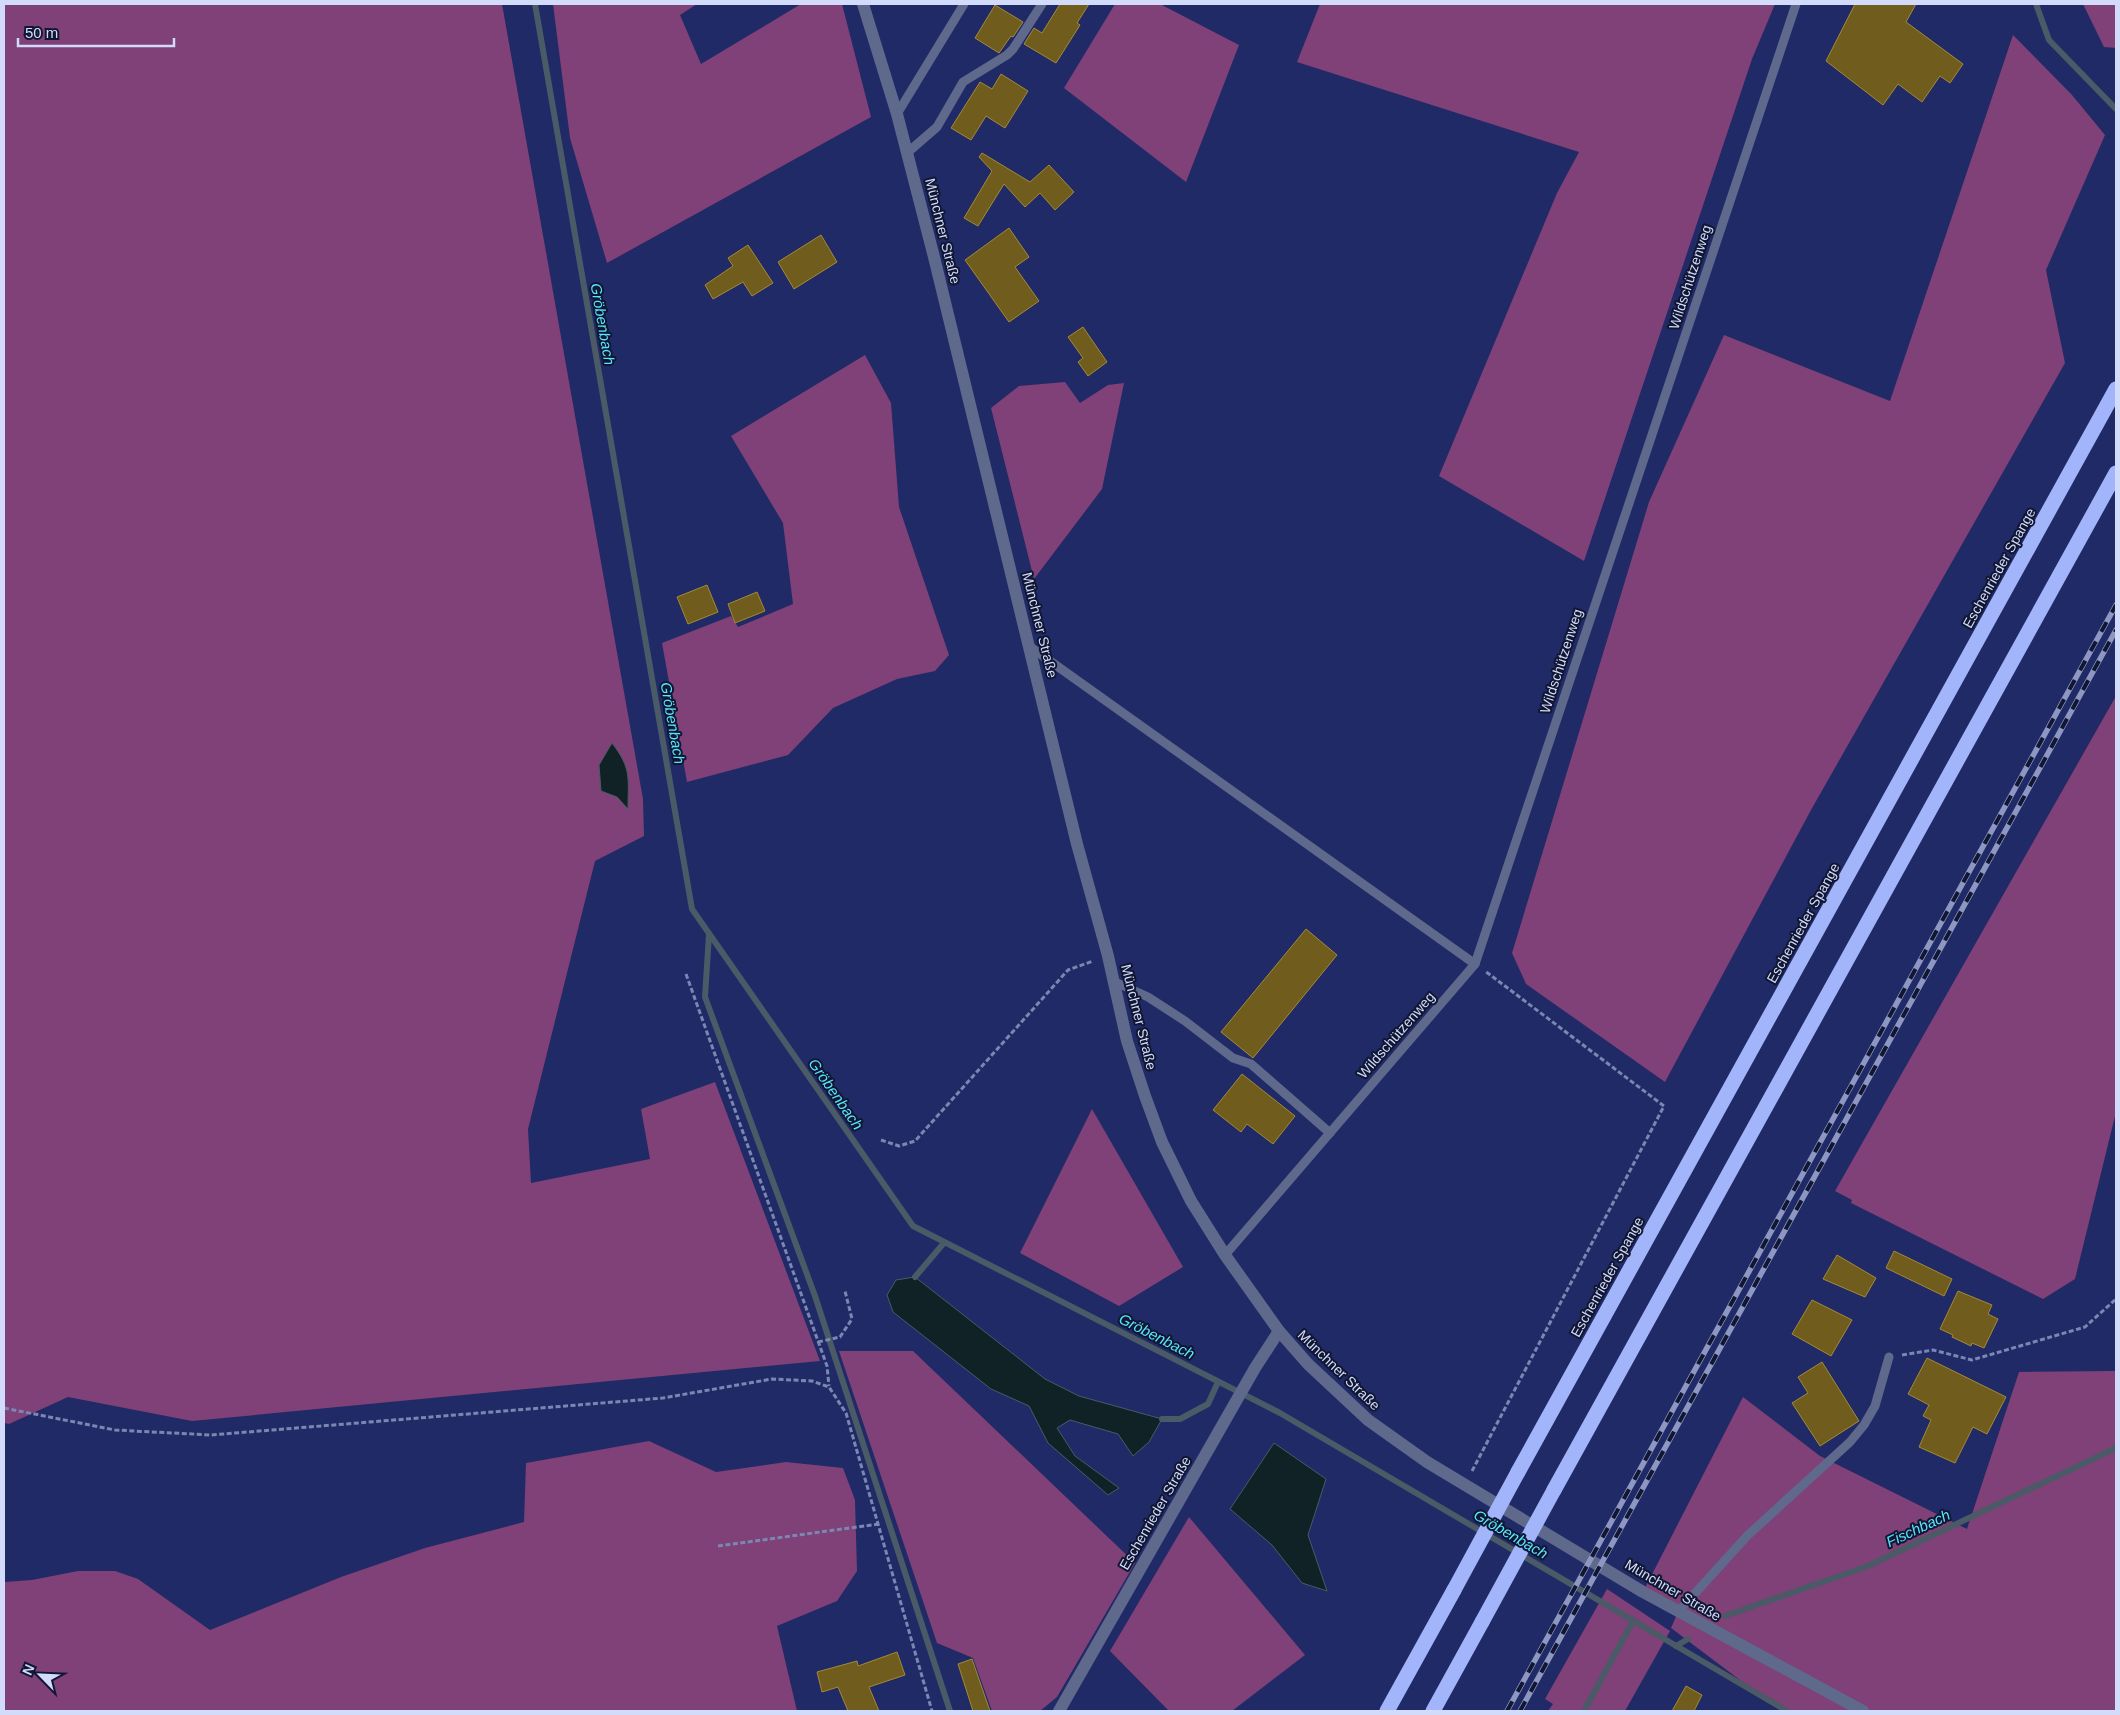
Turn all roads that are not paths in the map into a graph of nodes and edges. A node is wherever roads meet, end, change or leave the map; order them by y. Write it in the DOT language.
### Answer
graph roads {
  1 [pos="863,4"];
  2 [pos="964,4"];
  3 [pos="1042,4"];
  4 [pos="1796,4"];
  5 [pos="897,114"];
  6 [pos="907,153"];
  7 [pos="2116,389"];
  8 [pos="2116,473"];
  9 [pos="1029,646"];
  10 [pos="1475,964"];
  11 [pos="1113,981"];
  12 [pos="1330,1133"];
  13 [pos="1225,1255"];
  14 [pos="1280,1331"];
  15 [pos="1889,1357"];
  16 [pos="1678,1612"];
  17 [pos="1059,1711"];
  18 [pos="1387,1711"];
  19 [pos="1433,1711"];
  20 [pos="1863,1711"];
  1 -- 5 [label="street, Münchner Straße"];
  2 -- 5 [label="lane"];
  3 -- 6 [label="lane"];
  4 -- 10 [label="lane, Wildschützenweg"];
  5 -- 6 [label="street, Münchner Straße"];
  6 -- 9 [label="street, Münchner Straße"];
  7 -- 18 [label="highway, Eschenrieder Spange, bridge"];
  8 -- 19 [label="highway, bridge"];
  9 -- 10 [label="lane"];
  9 -- 11 [label="street, Münchner Straße"];
  10 -- 12 [label="lane, Wildschützenweg"];
  11 -- 12 [label="lane"];
  11 -- 13 [label="street, Münchner Straße"];
  12 -- 13 [label="lane, Wildschützenweg"];
  13 -- 14 [label="street, Münchner Straße"];
  14 -- 16 [label="street, Münchner Straße"];
  14 -- 17 [label="street, Eschenrieder Straße"];
  15 -- 16 [label="lane"];
  16 -- 20 [label="street, Münchner Straße"];
}
